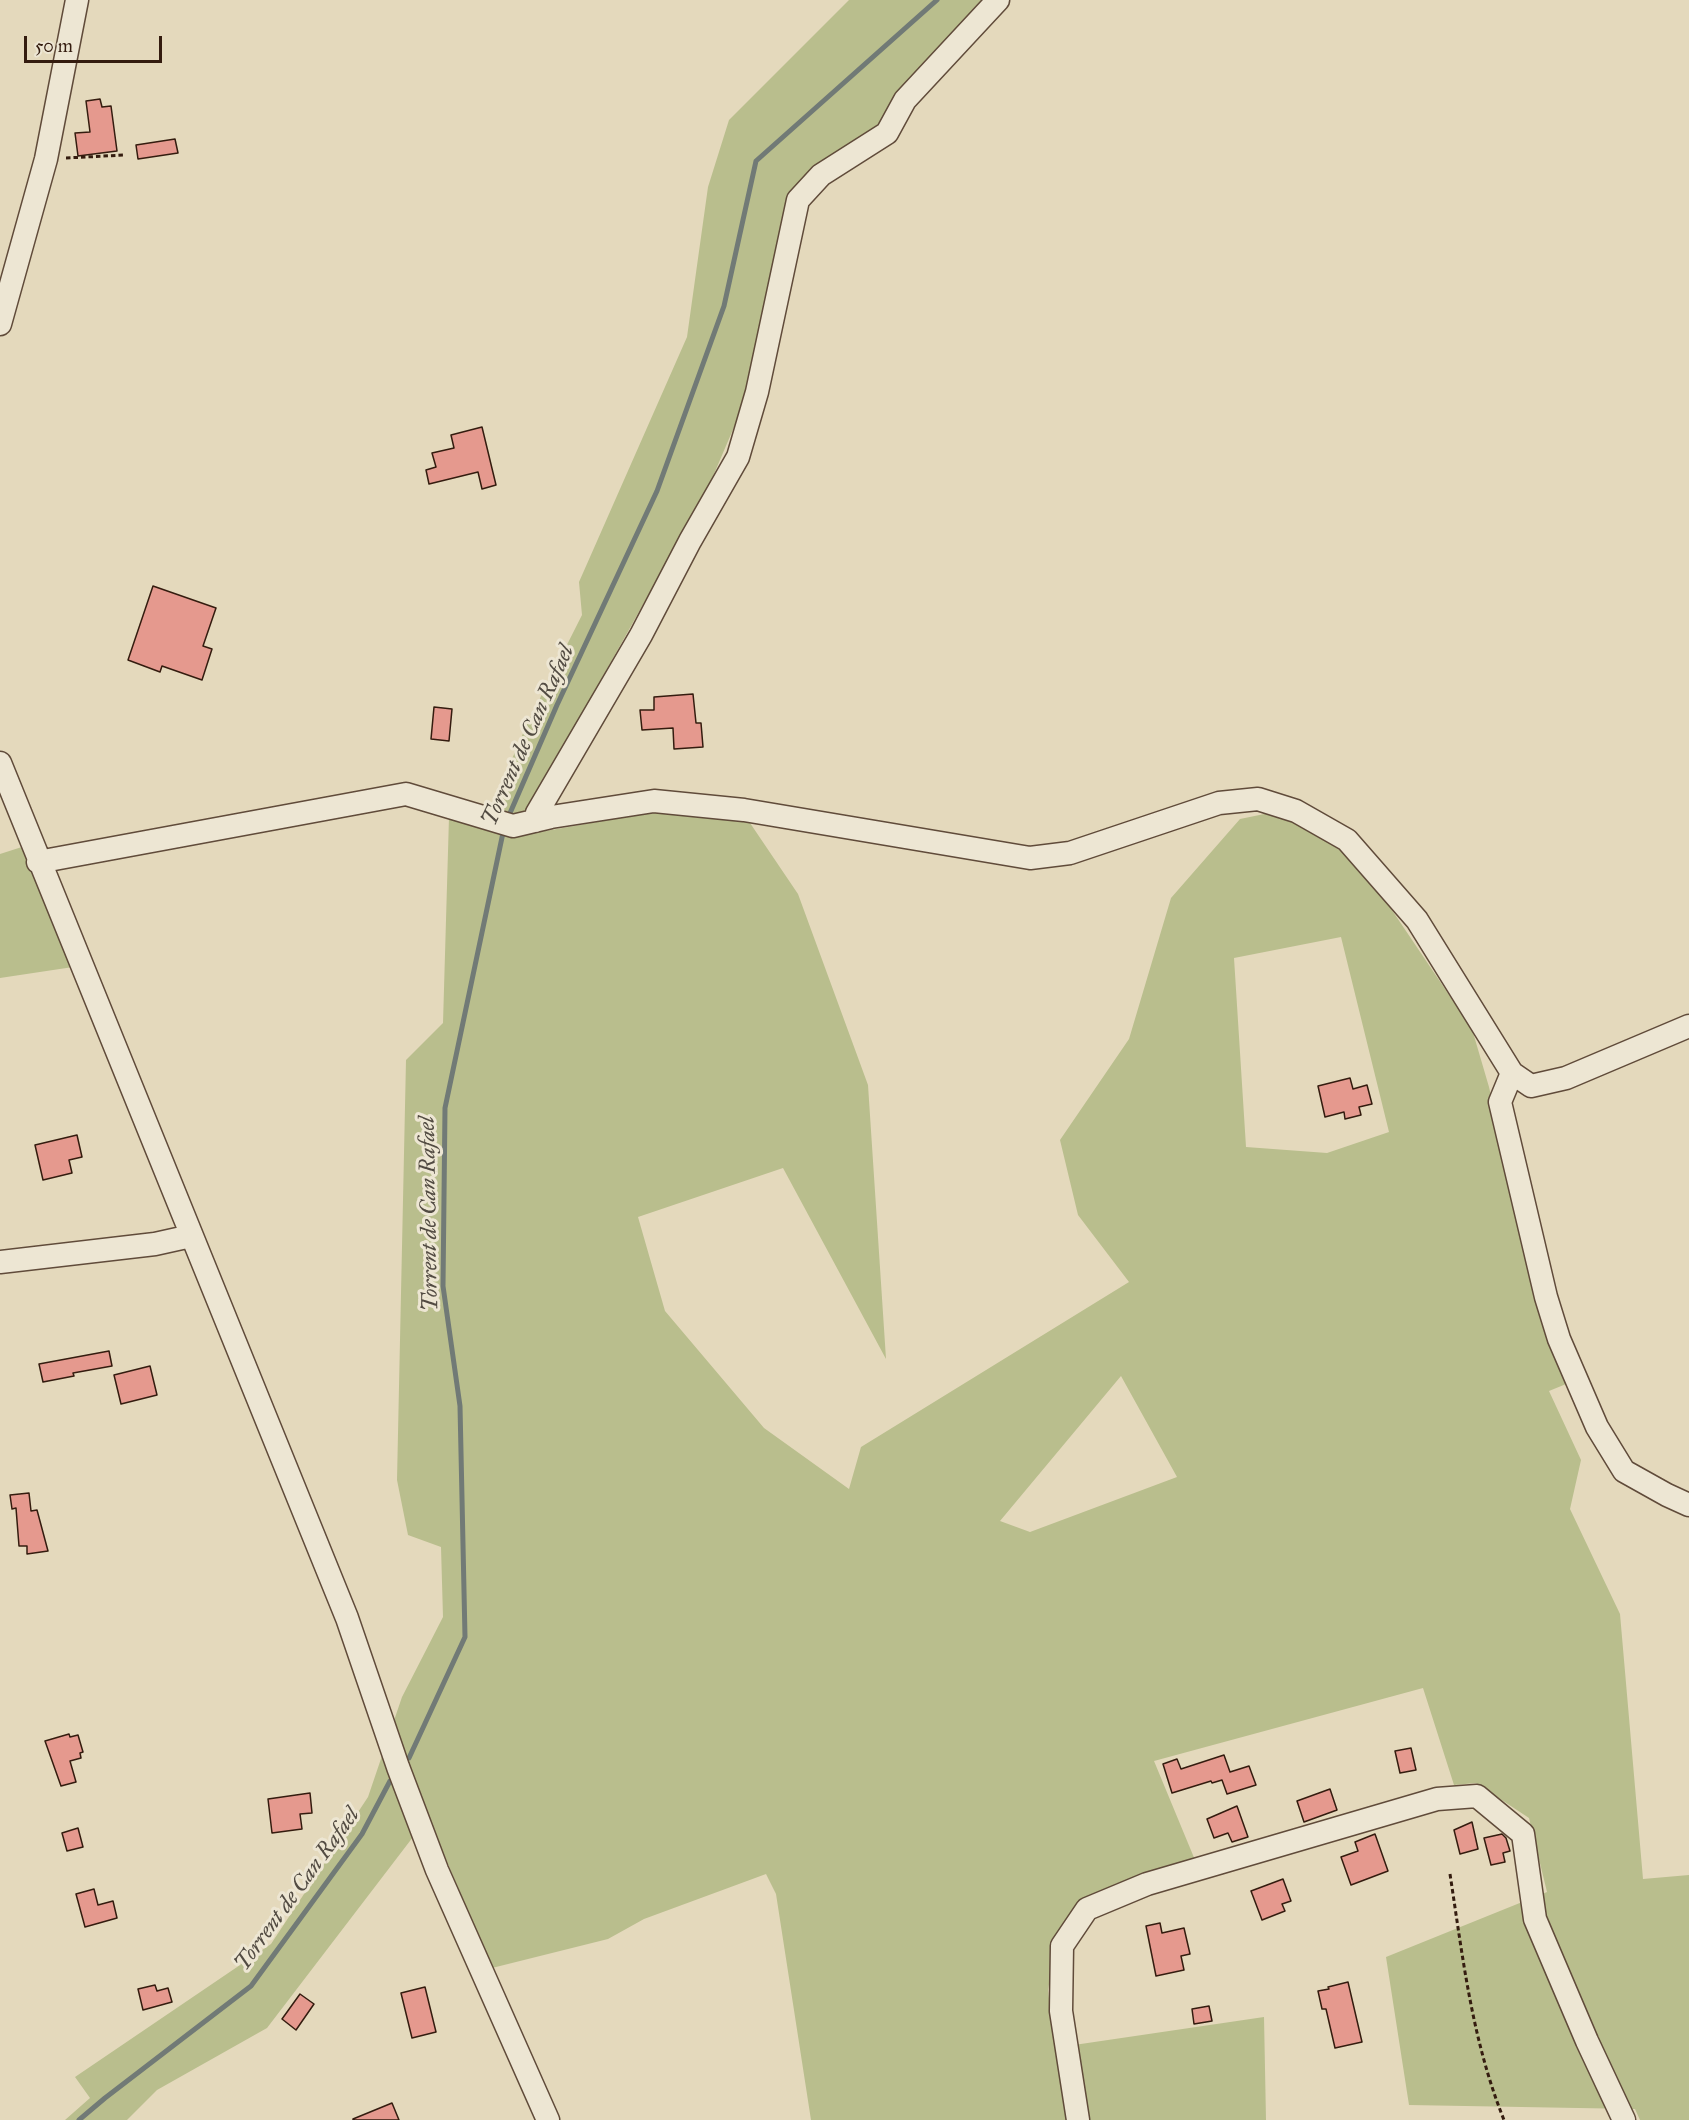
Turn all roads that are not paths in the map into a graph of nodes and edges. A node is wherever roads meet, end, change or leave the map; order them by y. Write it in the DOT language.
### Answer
graph roads {
  1 [pos="77,0"];
  2 [pos="998,0"];
  3 [pos="0,324"];
  4 [pos="0,763"];
  5 [pos="536,821"];
  6 [pos="38,862"];
  7 [pos="1689,1026"];
  8 [pos="1512,1073"];
  9 [pos="191,1236"];
  10 [pos="0,1262"];
  11 [pos="1689,1505"];
  12 [pos="548,2120"];
  13 [pos="1078,2120"];
  14 [pos="1624,2120"];
  1 -- 3 [label="street"];
  2 -- 5 [label="street"];
  4 -- 6 [label="street"];
  5 -- 6 [label="street"];
  5 -- 8 [label="street"];
  6 -- 9 [label="street"];
  7 -- 8 [label="street"];
  8 -- 11 [label="street"];
  9 -- 10 [label="street"];
  9 -- 12 [label="street"];
  13 -- 14 [label="street"];
}
